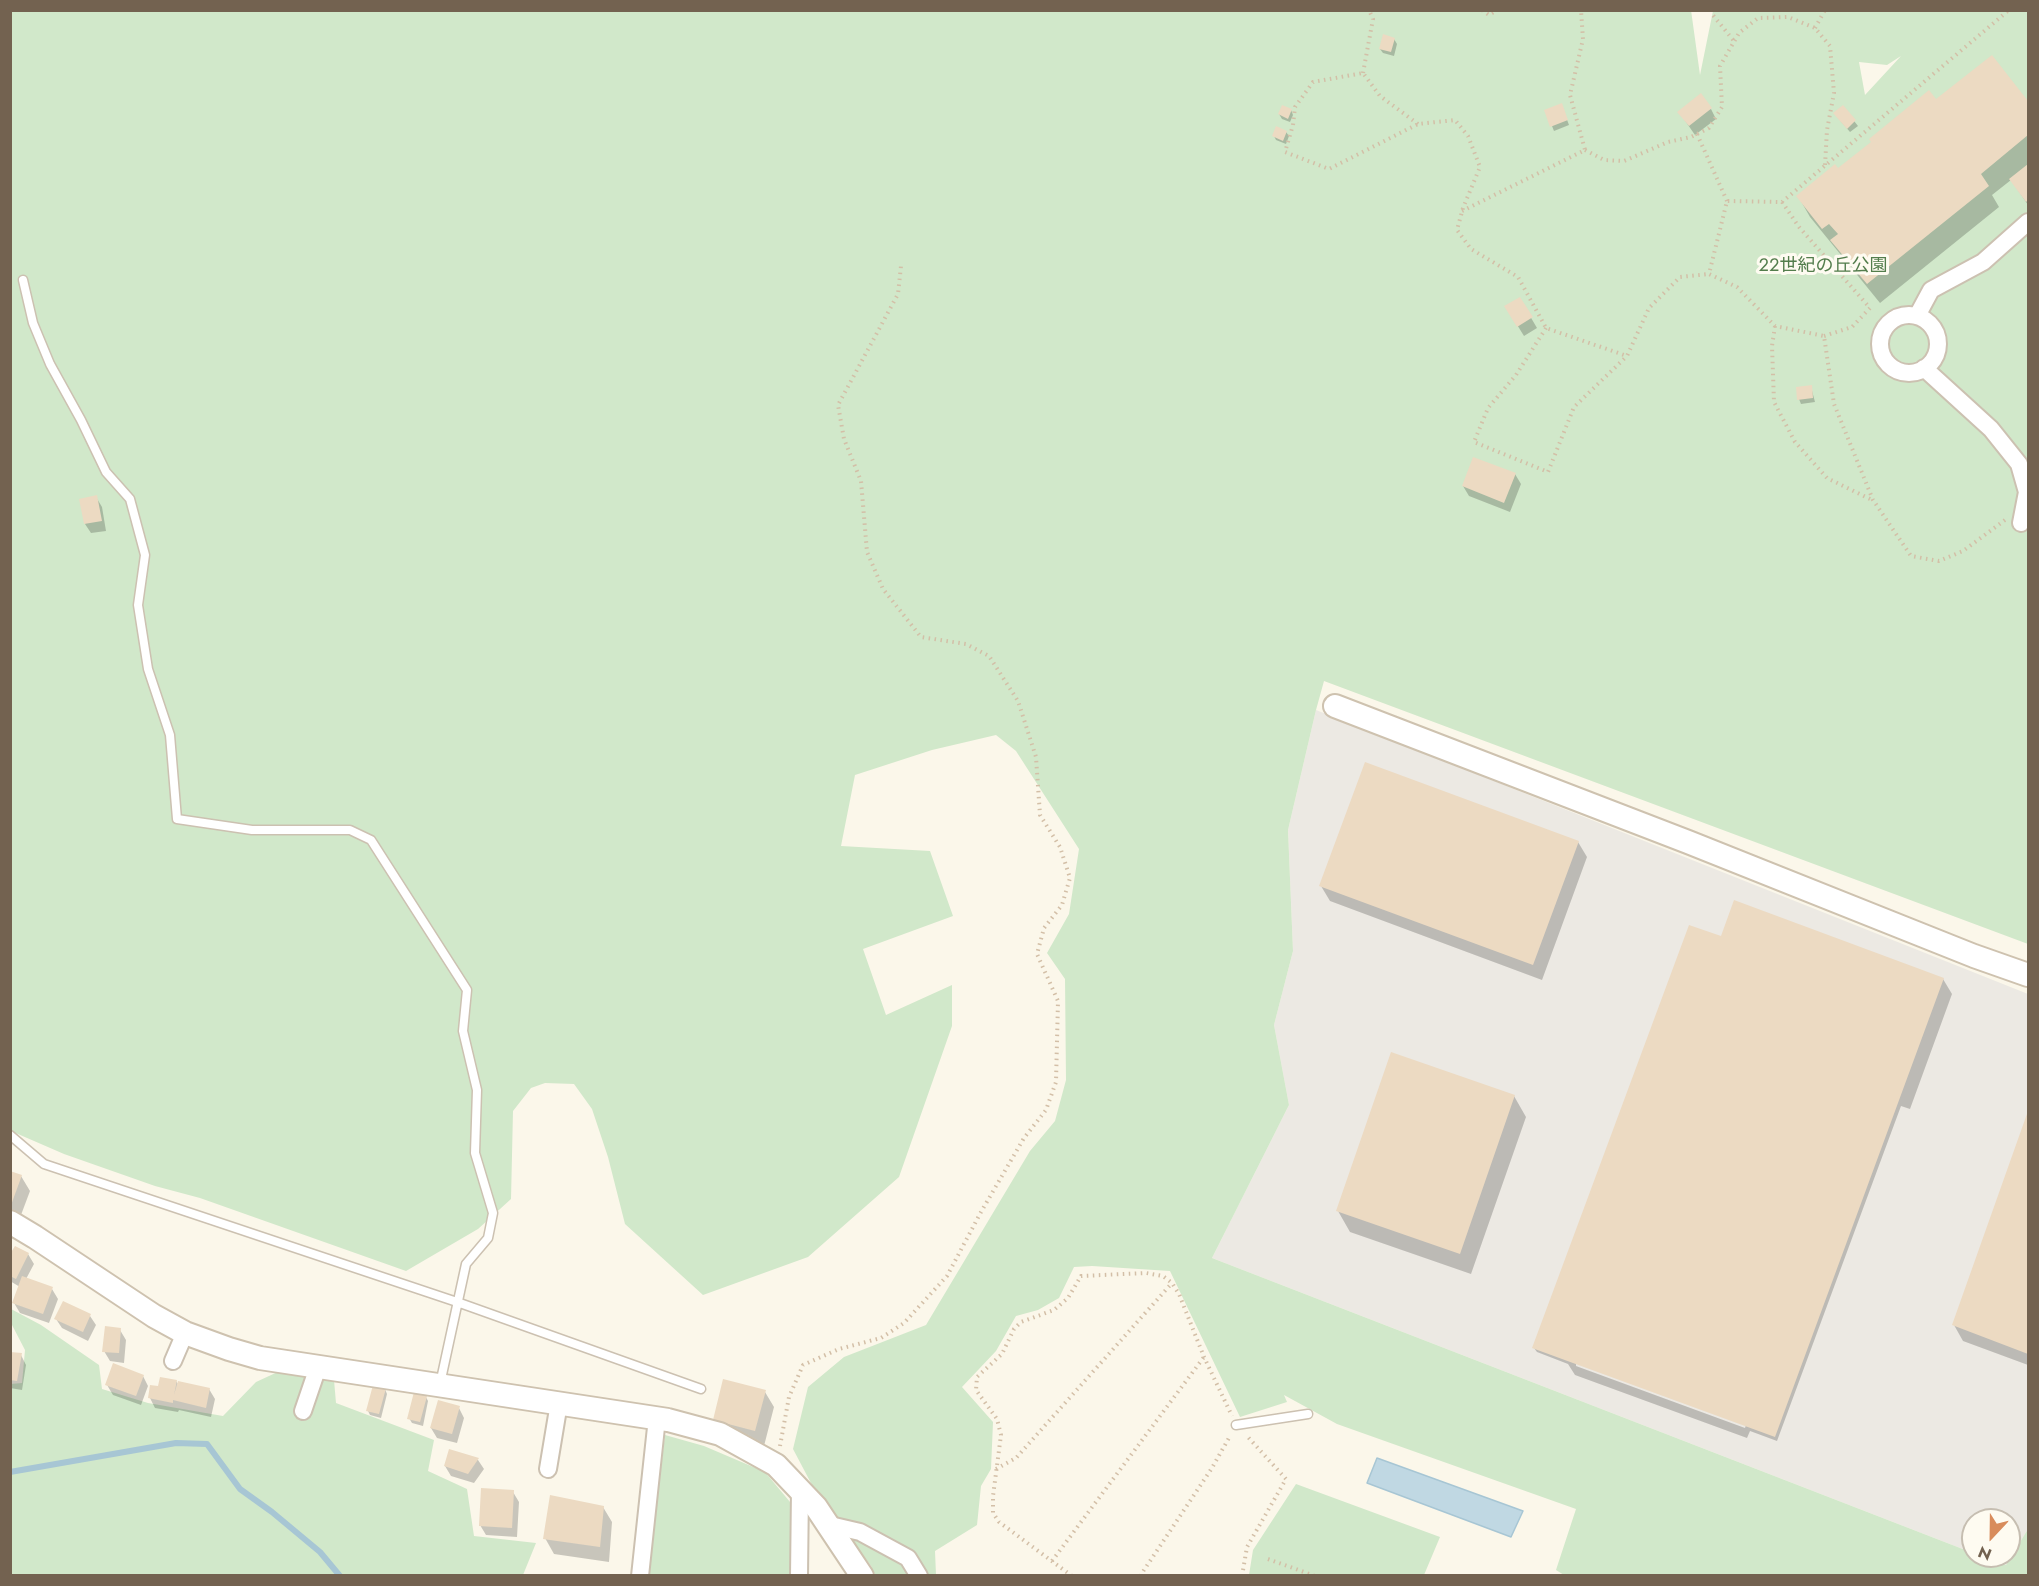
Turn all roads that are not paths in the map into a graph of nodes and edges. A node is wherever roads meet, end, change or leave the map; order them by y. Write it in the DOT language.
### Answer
graph roads {
  1 [pos="2028,222"];
  2 [pos="23,280"];
  3 [pos="1917,316"];
  4 [pos="1924,368"];
  5 [pos="2014,521"];
  6 [pos="1335,706"];
  7 [pos="2028,975"];
  8 [pos="10,1135"];
  9 [pos="10,1222"];
  10 [pos="458,1302"];
  11 [pos="185,1333"];
  12 [pos="173,1361"];
  13 [pos="318,1367"];
  14 [pos="440,1385"];
  15 [pos="701,1389"];
  16 [pos="559,1403"];
  17 [pos="303,1411"];
  18 [pos="1308,1414"];
  19 [pos="657,1418"];
  20 [pos="1236,1425"];
  21 [pos="548,1469"];
  22 [pos="800,1489"];
  23 [pos="830,1525"];
  24 [pos="640,1575"];
  25 [pos="799,1575"];
  26 [pos="862,1575"];
  27 [pos="919,1575"];
  1 -- 3 [label="street"];
  2 -- 10 [label="lane"];
  3 -- 4 [label="street"];
  3 -- 4 [label="street"];
  4 -- 5 [label="street"];
  6 -- 7 [label="street"];
  8 -- 10 [label="lane"];
  9 -- 11 [label="street"];
  10 -- 14 [label="lane"];
  10 -- 15 [label="lane"];
  11 -- 12 [label="street"];
  11 -- 13 [label="street"];
  13 -- 14 [label="street"];
  13 -- 17 [label="street"];
  14 -- 16 [label="street"];
  16 -- 19 [label="street"];
  16 -- 21 [label="street"];
  18 -- 20 [label="lane"];
  19 -- 22 [label="street"];
  19 -- 24 [label="street"];
  22 -- 23 [label="street"];
  22 -- 25 [label="street"];
  23 -- 26 [label="street"];
  23 -- 27 [label="street"];
}
